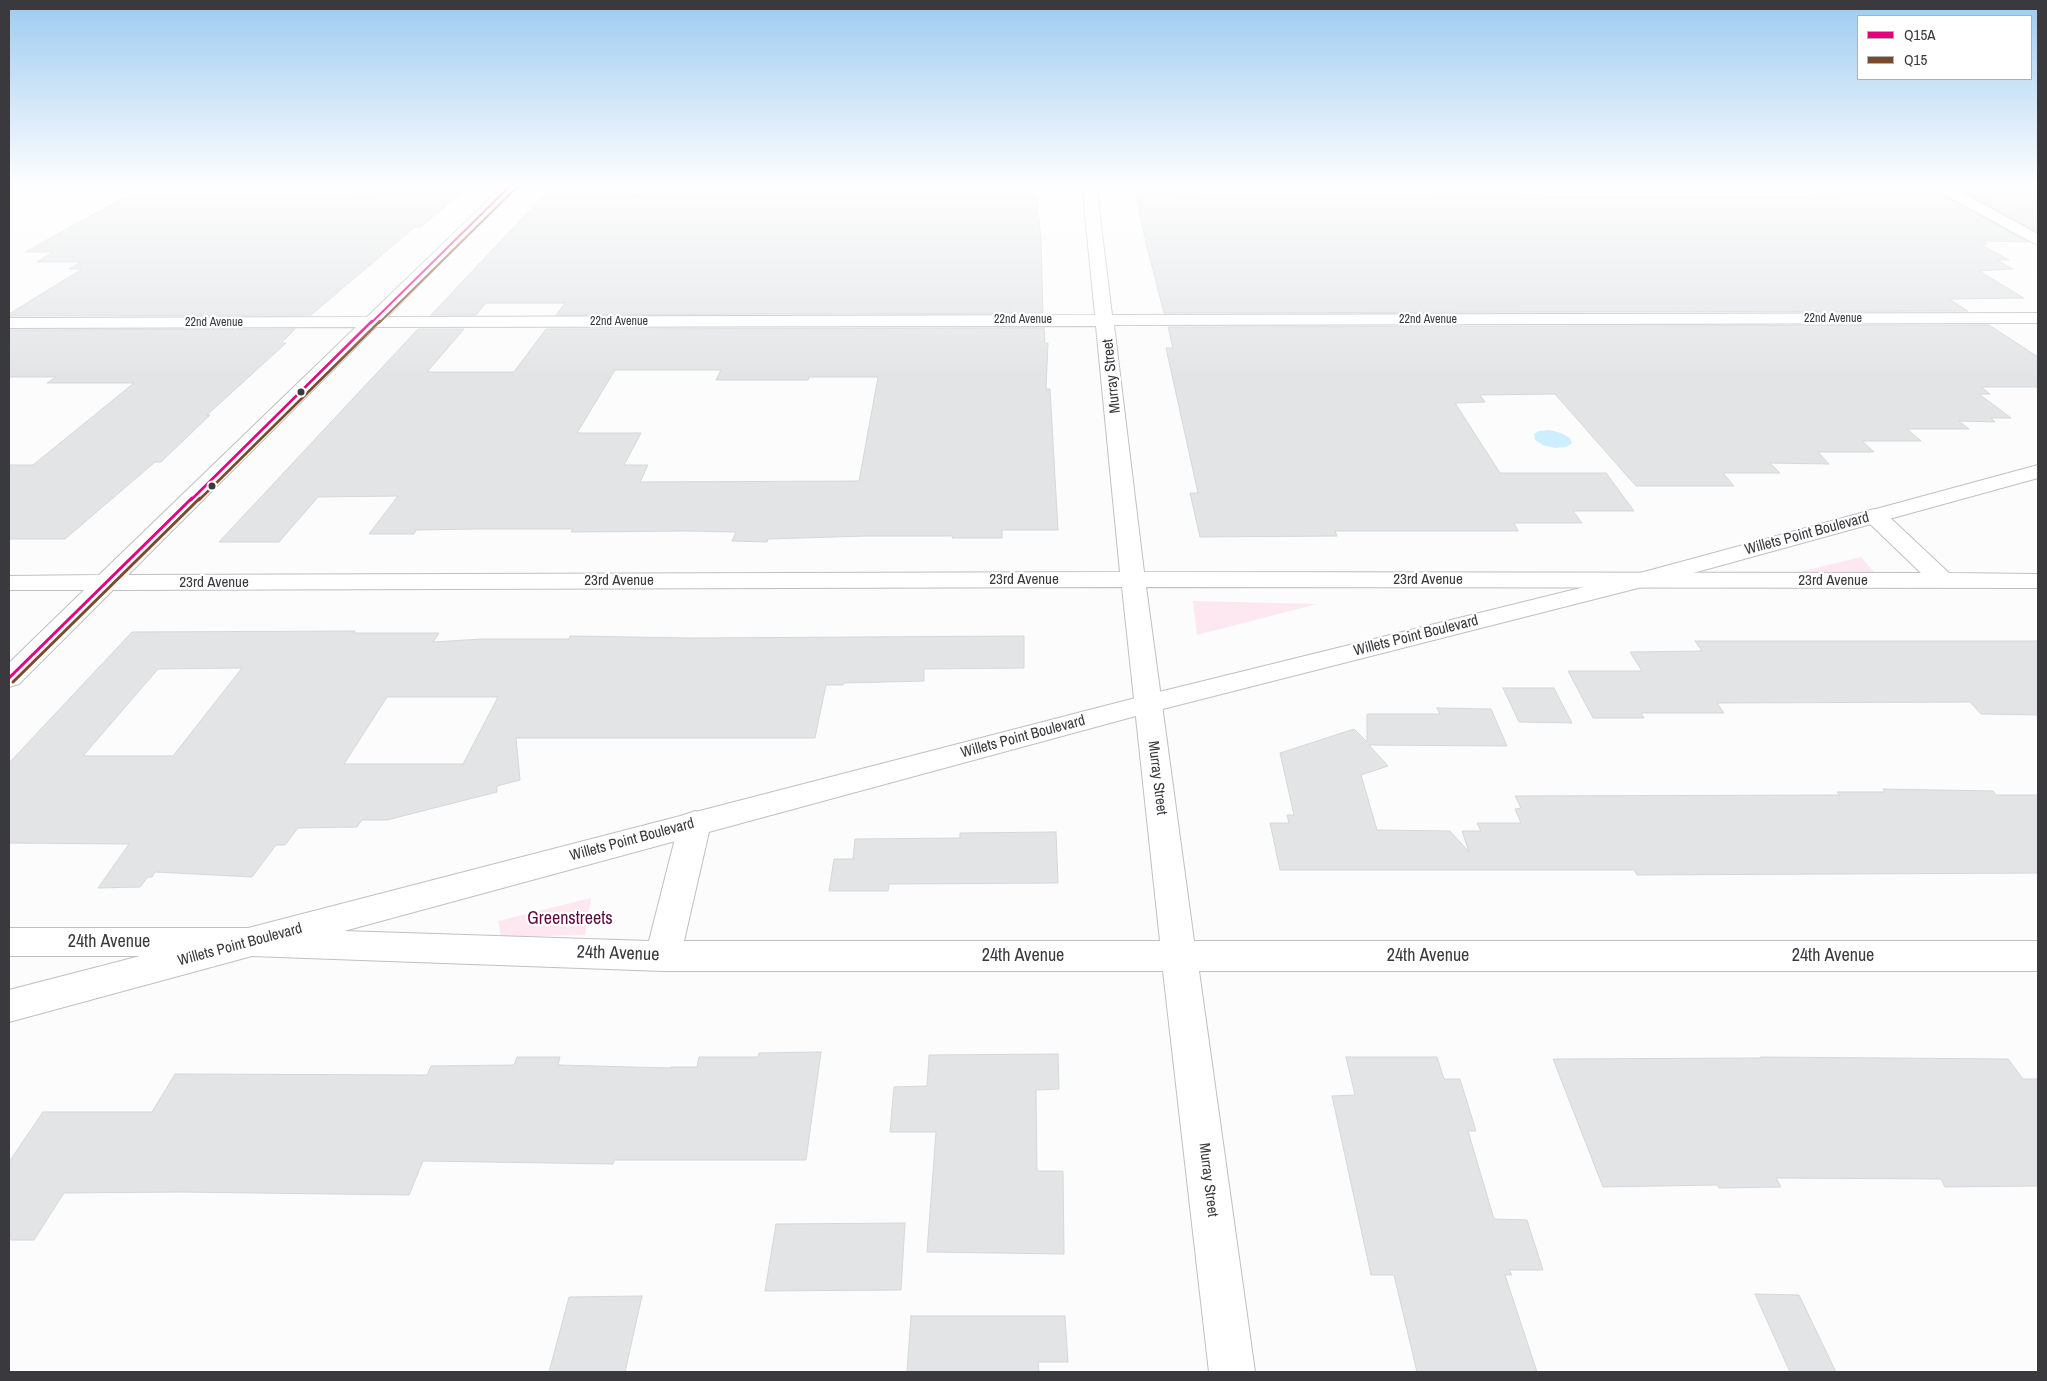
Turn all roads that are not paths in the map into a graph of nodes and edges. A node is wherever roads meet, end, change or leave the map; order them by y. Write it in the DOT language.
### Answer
graph roads {
  1 [pos="446,248"];
  2 [pos="1097,248"];
  3 [pos="2038,318"];
  4 [pos="1105,320"];
  5 [pos="9,323"];
  6 [pos="370,323"];
  7 [pos="2038,471"];
  8 [pos="1875,516"];
  9 [pos="1134,580"];
  10 [pos="1638,581"];
  11 [pos="1943,581"];
  12 [pos="2038,581"];
  13 [pos="9,583"];
  14 [pos="105,583"];
  15 [pos="9,678"];
  16 [pos="1147,704"];
  17 [pos="695,823"];
  18 [pos="9,942"];
  19 [pos="251,942"];
  20 [pos="663,956"];
  21 [pos="1180,956"];
  22 [pos="2038,956"];
  23 [pos="9,1006"];
  24 [pos="1232,1372"];
  1 -- 6 [label="street"];
  2 -- 4 [label="street, Murray Street"];
  3 -- 4 [label="street, 22nd Avenue"];
  4 -- 6 [label="street, 22nd Avenue"];
  4 -- 9 [label="street, Murray Street"];
  5 -- 6 [label="street, 22nd Avenue"];
  6 -- 14 [label="street"];
  7 -- 8 [label="street, Willets Point Boulevard"];
  8 -- 10 [label="street, Willets Point Boulevard"];
  8 -- 11 [label="street"];
  9 -- 10 [label="street, 23rd Avenue"];
  9 -- 14 [label="street, 23rd Avenue"];
  9 -- 16 [label="street, Murray Street"];
  10 -- 11 [label="street, 23rd Avenue"];
  10 -- 16 [label="street, Willets Point Boulevard"];
  11 -- 12 [label="street, 23rd Avenue"];
  13 -- 14 [label="street, 23rd Avenue"];
  14 -- 15 [label="street"];
  16 -- 17 [label="street, Willets Point Boulevard"];
  16 -- 21 [label="street, Murray Street"];
  17 -- 19 [label="street, Willets Point Boulevard"];
  17 -- 20 [label="street"];
  18 -- 19 [label="street, 24th Avenue"];
  19 -- 20 [label="street, 24th Avenue"];
  19 -- 23 [label="street, Willets Point Boulevard"];
  20 -- 21 [label="street, 24th Avenue"];
  21 -- 22 [label="street, 24th Avenue"];
  21 -- 24 [label="street, Murray Street"];
}
